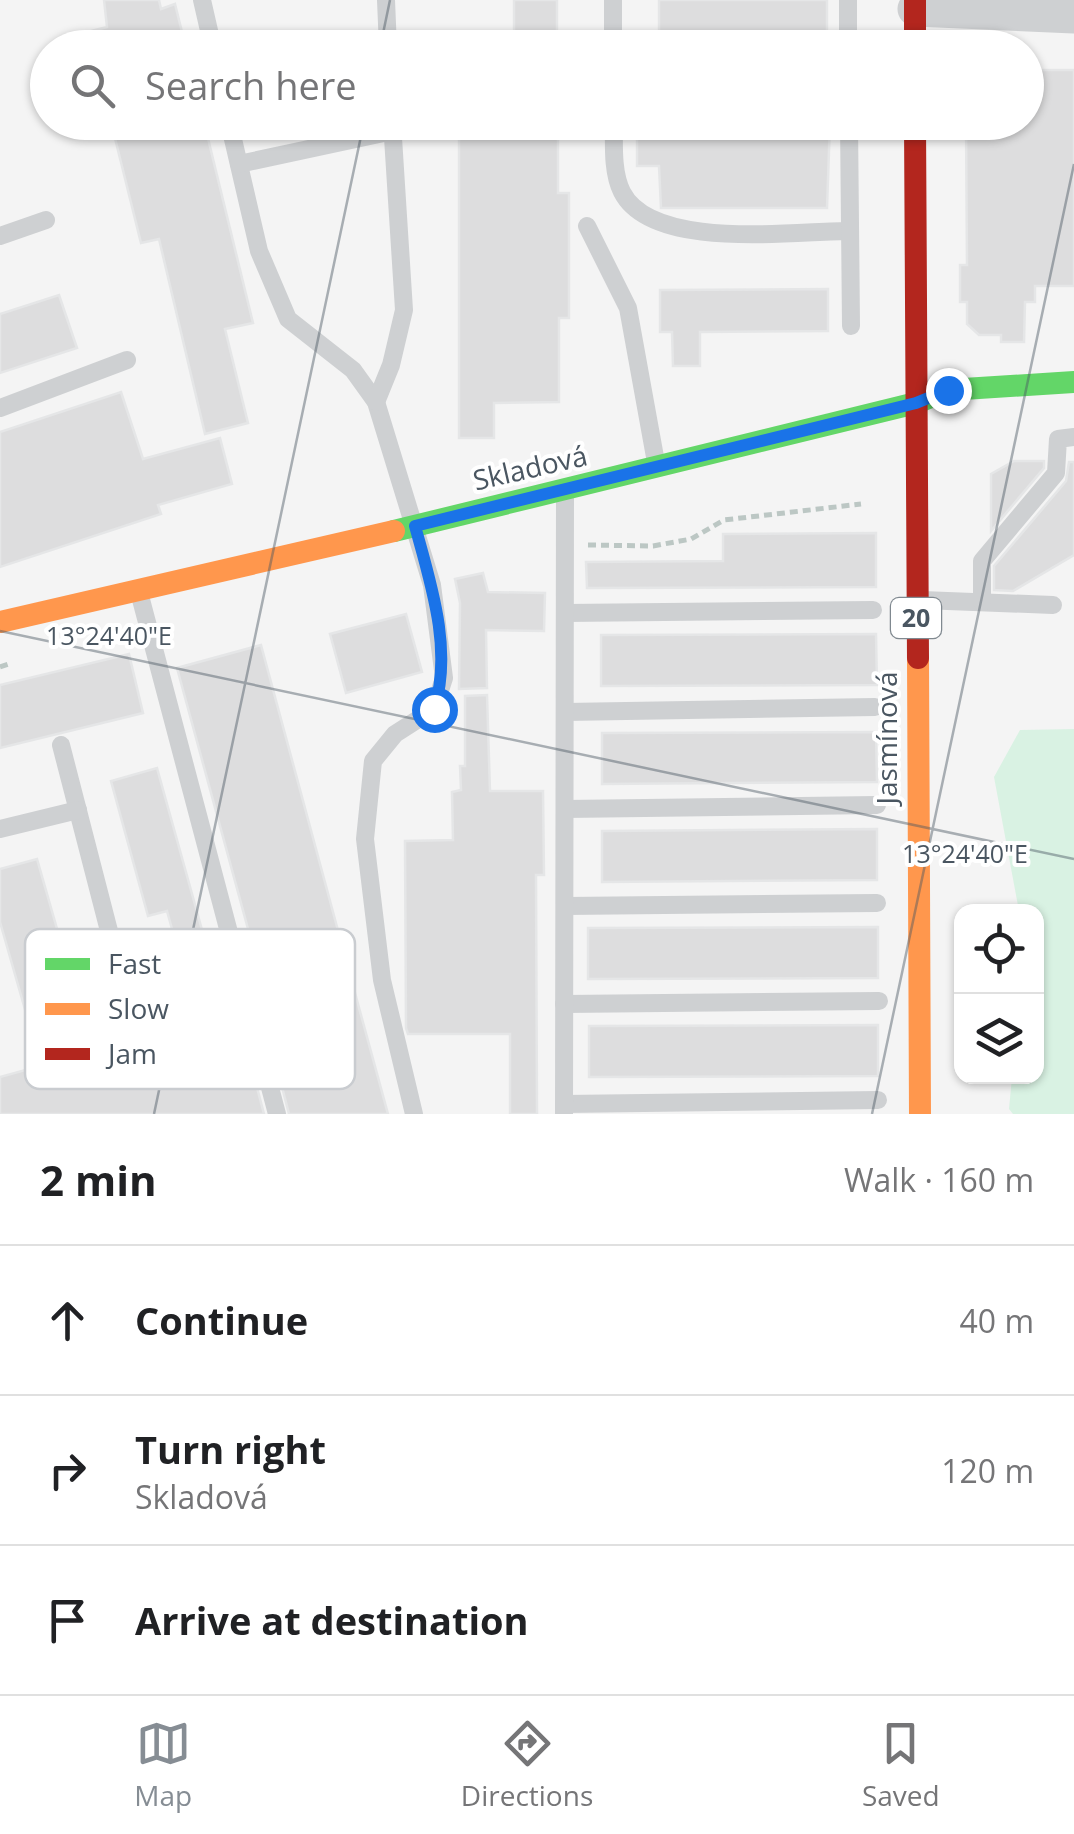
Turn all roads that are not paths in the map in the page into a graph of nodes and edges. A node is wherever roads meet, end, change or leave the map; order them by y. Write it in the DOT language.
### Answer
graph roads {
  1 [pos="202,0"];
  2 [pos="386,0"];
  3 [pos="613,0"];
  4 [pos="848,0"];
  5 [pos="915,5"];
  6 [pos="1074,16"];
  7 [pos="208,30"];
  8 [pos="387,30"];
  9 [pos="614,30"];
  10 [pos="848,30"];
  11 [pos="233,140"];
  12 [pos="338,140"];
  13 [pos="393,140"];
  14 [pos="614,140"];
  15 [pos="849,140"];
  16 [pos="916,140"];
  17 [pos="239,164"];
  18 [pos="46,220"];
  19 [pos="587,226"];
  20 [pos="850,231"];
  21 [pos="0,236"];
  22 [pos="852,326"];
  23 [pos="126,360"];
  24 [pos="1074,382"];
  25 [pos="376,402"];
  26 [pos="916,403"];
  27 [pos="0,408"];
  28 [pos="1074,438"];
  29 [pos="1064,466"];
  30 [pos="657,468"];
  31 [pos="565,492"];
  32 [pos="415,526"];
  33 [pos="138,590"];
  34 [pos="916,600"];
  35 [pos="982,602"];
  36 [pos="1053,605"];
  37 [pos="873,610"];
  38 [pos="565,613"];
  39 [pos="0,622"];
  40 [pos="875,708"];
  41 [pos="565,712"];
  42 [pos="61,745"];
  43 [pos="877,805"];
  44 [pos="564,809"];
  45 [pos="78,810"];
  46 [pos="0,829"];
  47 [pos="877,903"];
  48 [pos="565,906"];
  49 [pos="109,929"];
  50 [pos="228,929"];
  51 [pos="878,1001"];
  52 [pos="564,1004"];
  53 [pos="270,1089"];
  54 [pos="878,1100"];
  55 [pos="564,1109"];
  56 [pos="277,1114"];
  57 [pos="414,1114"];
  58 [pos="920,1114"];
  1 -- 7 [label="lane"];
  2 -- 8 [label="lane"];
  3 -- 9 [label="lane"];
  4 -- 10 [label="lane"];
  5 -- 6 [label="street"];
  11 -- 17 [label="lane"];
  12 -- 17 [label="lane"];
  13 -- 25 [label="lane"];
  14 -- 20 [label="lane"];
  15 -- 20 [label="lane"];
  16 -- 26 [label="street, Jasmínová / 20"];
  17 -- 25 [label="lane"];
  18 -- 21 [label="lane"];
  19 -- 30 [label="lane"];
  20 -- 22 [label="lane"];
  23 -- 27 [label="lane"];
  24 -- 26 [label="street, Skladová"];
  25 -- 32 [label="lane"];
  26 -- 30 [label="street, Skladová"];
  26 -- 34 [label="street, Jasmínová / 20"];
  28 -- 29 [label="lane"];
  29 -- 35 [label="lane"];
  30 -- 31 [label="street, Skladová"];
  31 -- 32 [label="street, Skladová"];
  31 -- 38 [label="lane"];
  32 -- 33 [label="street, Skladová"];
  32 -- 57 [label="lane"];
  33 -- 39 [label="street, Skladová"];
  33 -- 50 [label="lane"];
  34 -- 35 [label="lane"];
  34 -- 58 [label="street, Jasmínová / 20"];
  35 -- 36 [label="lane"];
  37 -- 38 [label="lane"];
  38 -- 41 [label="lane"];
  40 -- 41 [label="lane"];
  41 -- 44 [label="lane"];
  42 -- 45 [label="lane"];
  43 -- 44 [label="lane"];
  44 -- 48 [label="lane"];
  45 -- 46 [label="lane"];
  45 -- 49 [label="lane"];
  47 -- 48 [label="lane"];
  48 -- 52 [label="lane"];
  51 -- 52 [label="lane"];
  52 -- 55 [label="lane"];
  53 -- 56 [label="lane"];
  54 -- 55 [label="lane"];
}
